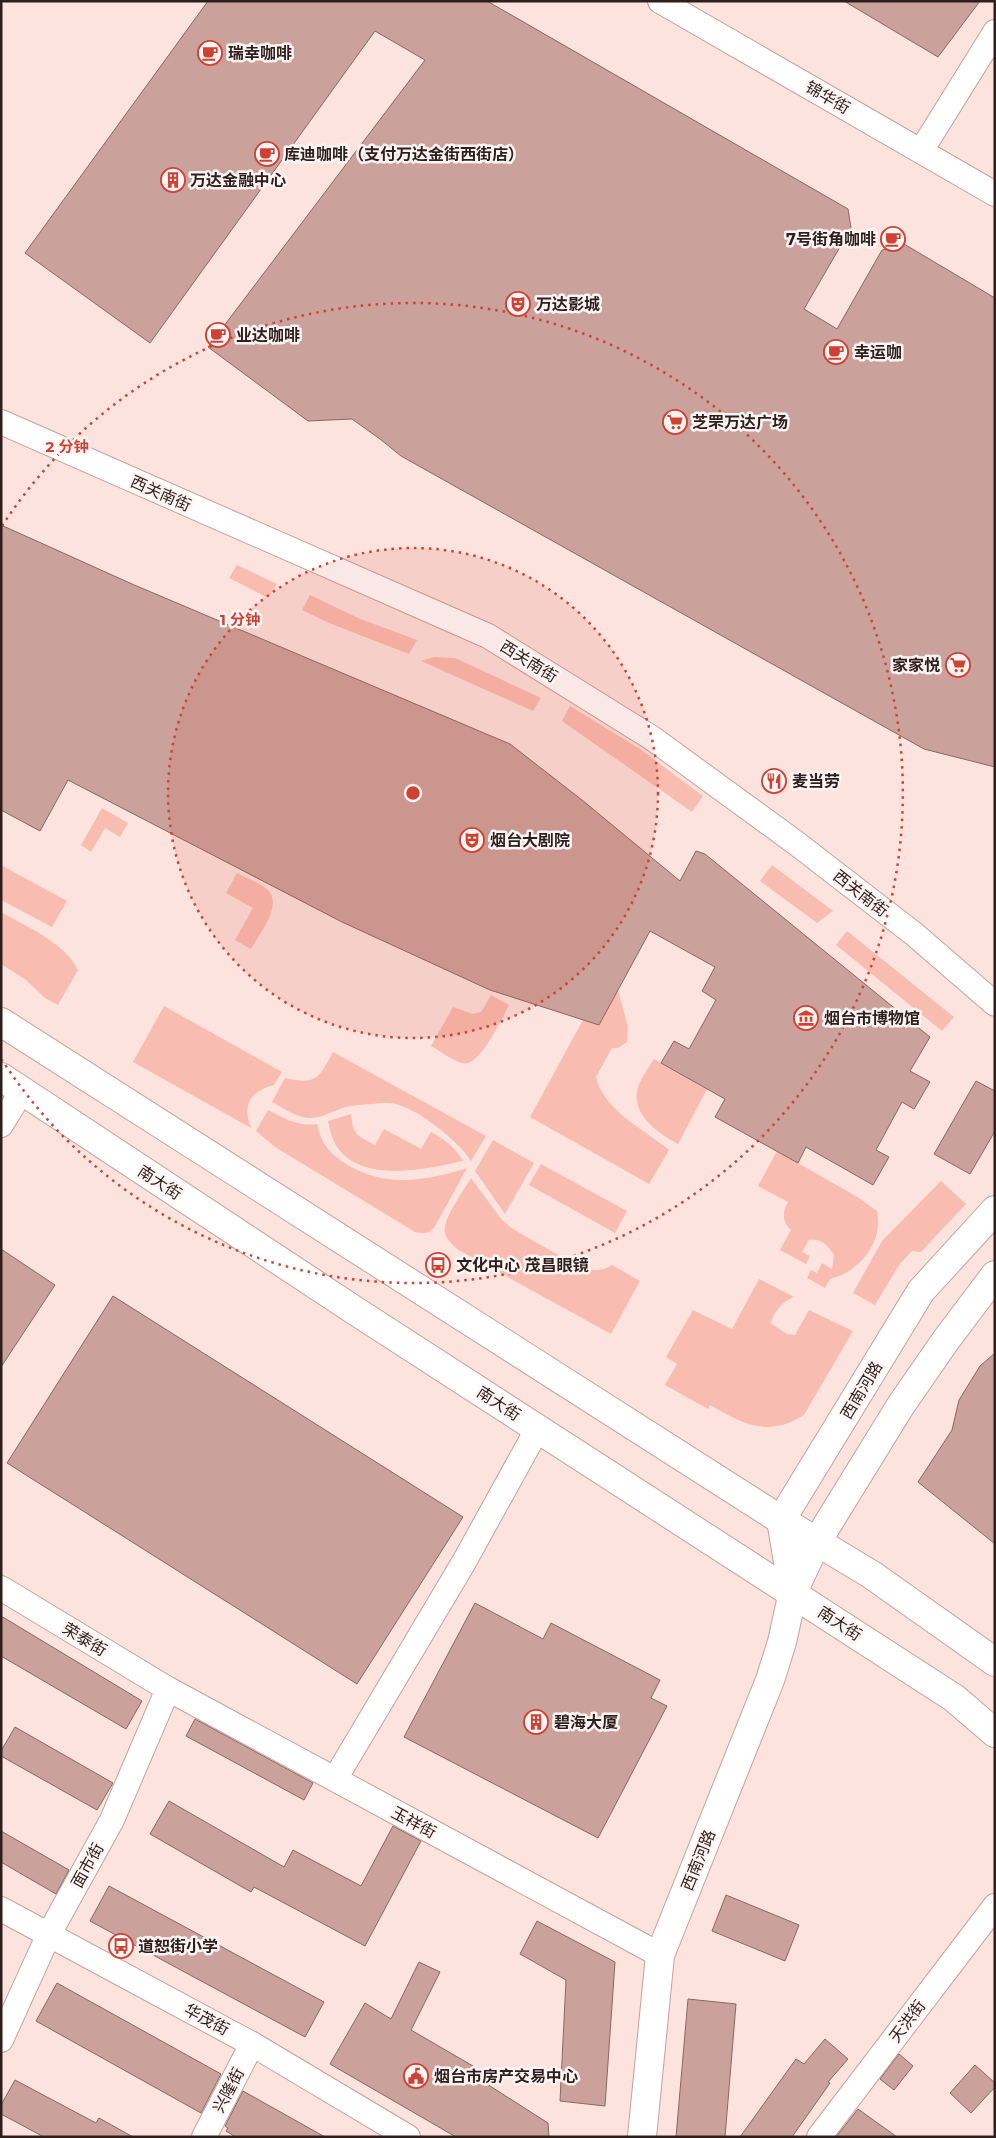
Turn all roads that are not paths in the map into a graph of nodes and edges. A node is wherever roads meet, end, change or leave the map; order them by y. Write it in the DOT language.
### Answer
graph roads {
  1 [pos="660,1"];
  2 [pos="995,32"];
  3 [pos="921,151"];
  4 [pos="995,194"];
  5 [pos="1,422"];
  6 [pos="995,1004"];
  7 [pos="1,1022"];
  8 [pos="12,1084"];
  9 [pos="1,1125"];
  10 [pos="995,1210"];
  11 [pos="995,1275"];
  12 [pos="538,1428"];
  13 [pos="781,1520"];
  14 [pos="816,1542"];
  15 [pos="1,1588"];
  16 [pos="793,1592"];
  17 [pos="995,1662"];
  18 [pos="168,1689"];
  19 [pos="995,1733"];
  20 [pos="335,1779"];
  21 [pos="995,1906"];
  22 [pos="1,1909"];
  23 [pos="49,1934"];
  24 [pos="660,1955"];
  25 [pos="1,2040"];
  26 [pos="252,2044"];
  27 [pos="204,2137"];
  28 [pos="408,2137"];
  29 [pos="642,2137"];
  30 [pos="820,2137"];
  1 -- 3 [label="street, 锦华街"];
  2 -- 3 [label="street"];
  3 -- 4 [label="street, 锦华街"];
  5 -- 6 [label="street, 西关南街"];
  7 -- 13 [label="main road"];
  8 -- 9 [label="street"];
  8 -- 12 [label="main road, 南大街"];
  10 -- 13 [label="main road, 西南河路"];
  11 -- 14 [label="main road, 西南河路"];
  12 -- 16 [label="main road, 南大街"];
  12 -- 20 [label="street"];
  13 -- 14 [label="main road"];
  13 -- 16 [label="main road, 西南河路"];
  14 -- 16 [label="main road, 西南河路"];
  14 -- 17 [label="main road"];
  15 -- 18 [label="street, 荣泰街"];
  16 -- 19 [label="main road, 南大街"];
  16 -- 24 [label="main road, 西南河路"];
  18 -- 20 [label="street, 玉祥街"];
  18 -- 23 [label="street, 面市街"];
  20 -- 24 [label="street, 玉祥街"];
  21 -- 30 [label="street, 天洪街"];
  22 -- 23 [label="street, 华茂街"];
  23 -- 25 [label="street, 面市街"];
  23 -- 26 [label="street, 华茂街"];
  24 -- 29 [label="main road, 西南河路"];
  26 -- 27 [label="street, 兴隆街"];
  26 -- 28 [label="street, 华茂街"];
}
